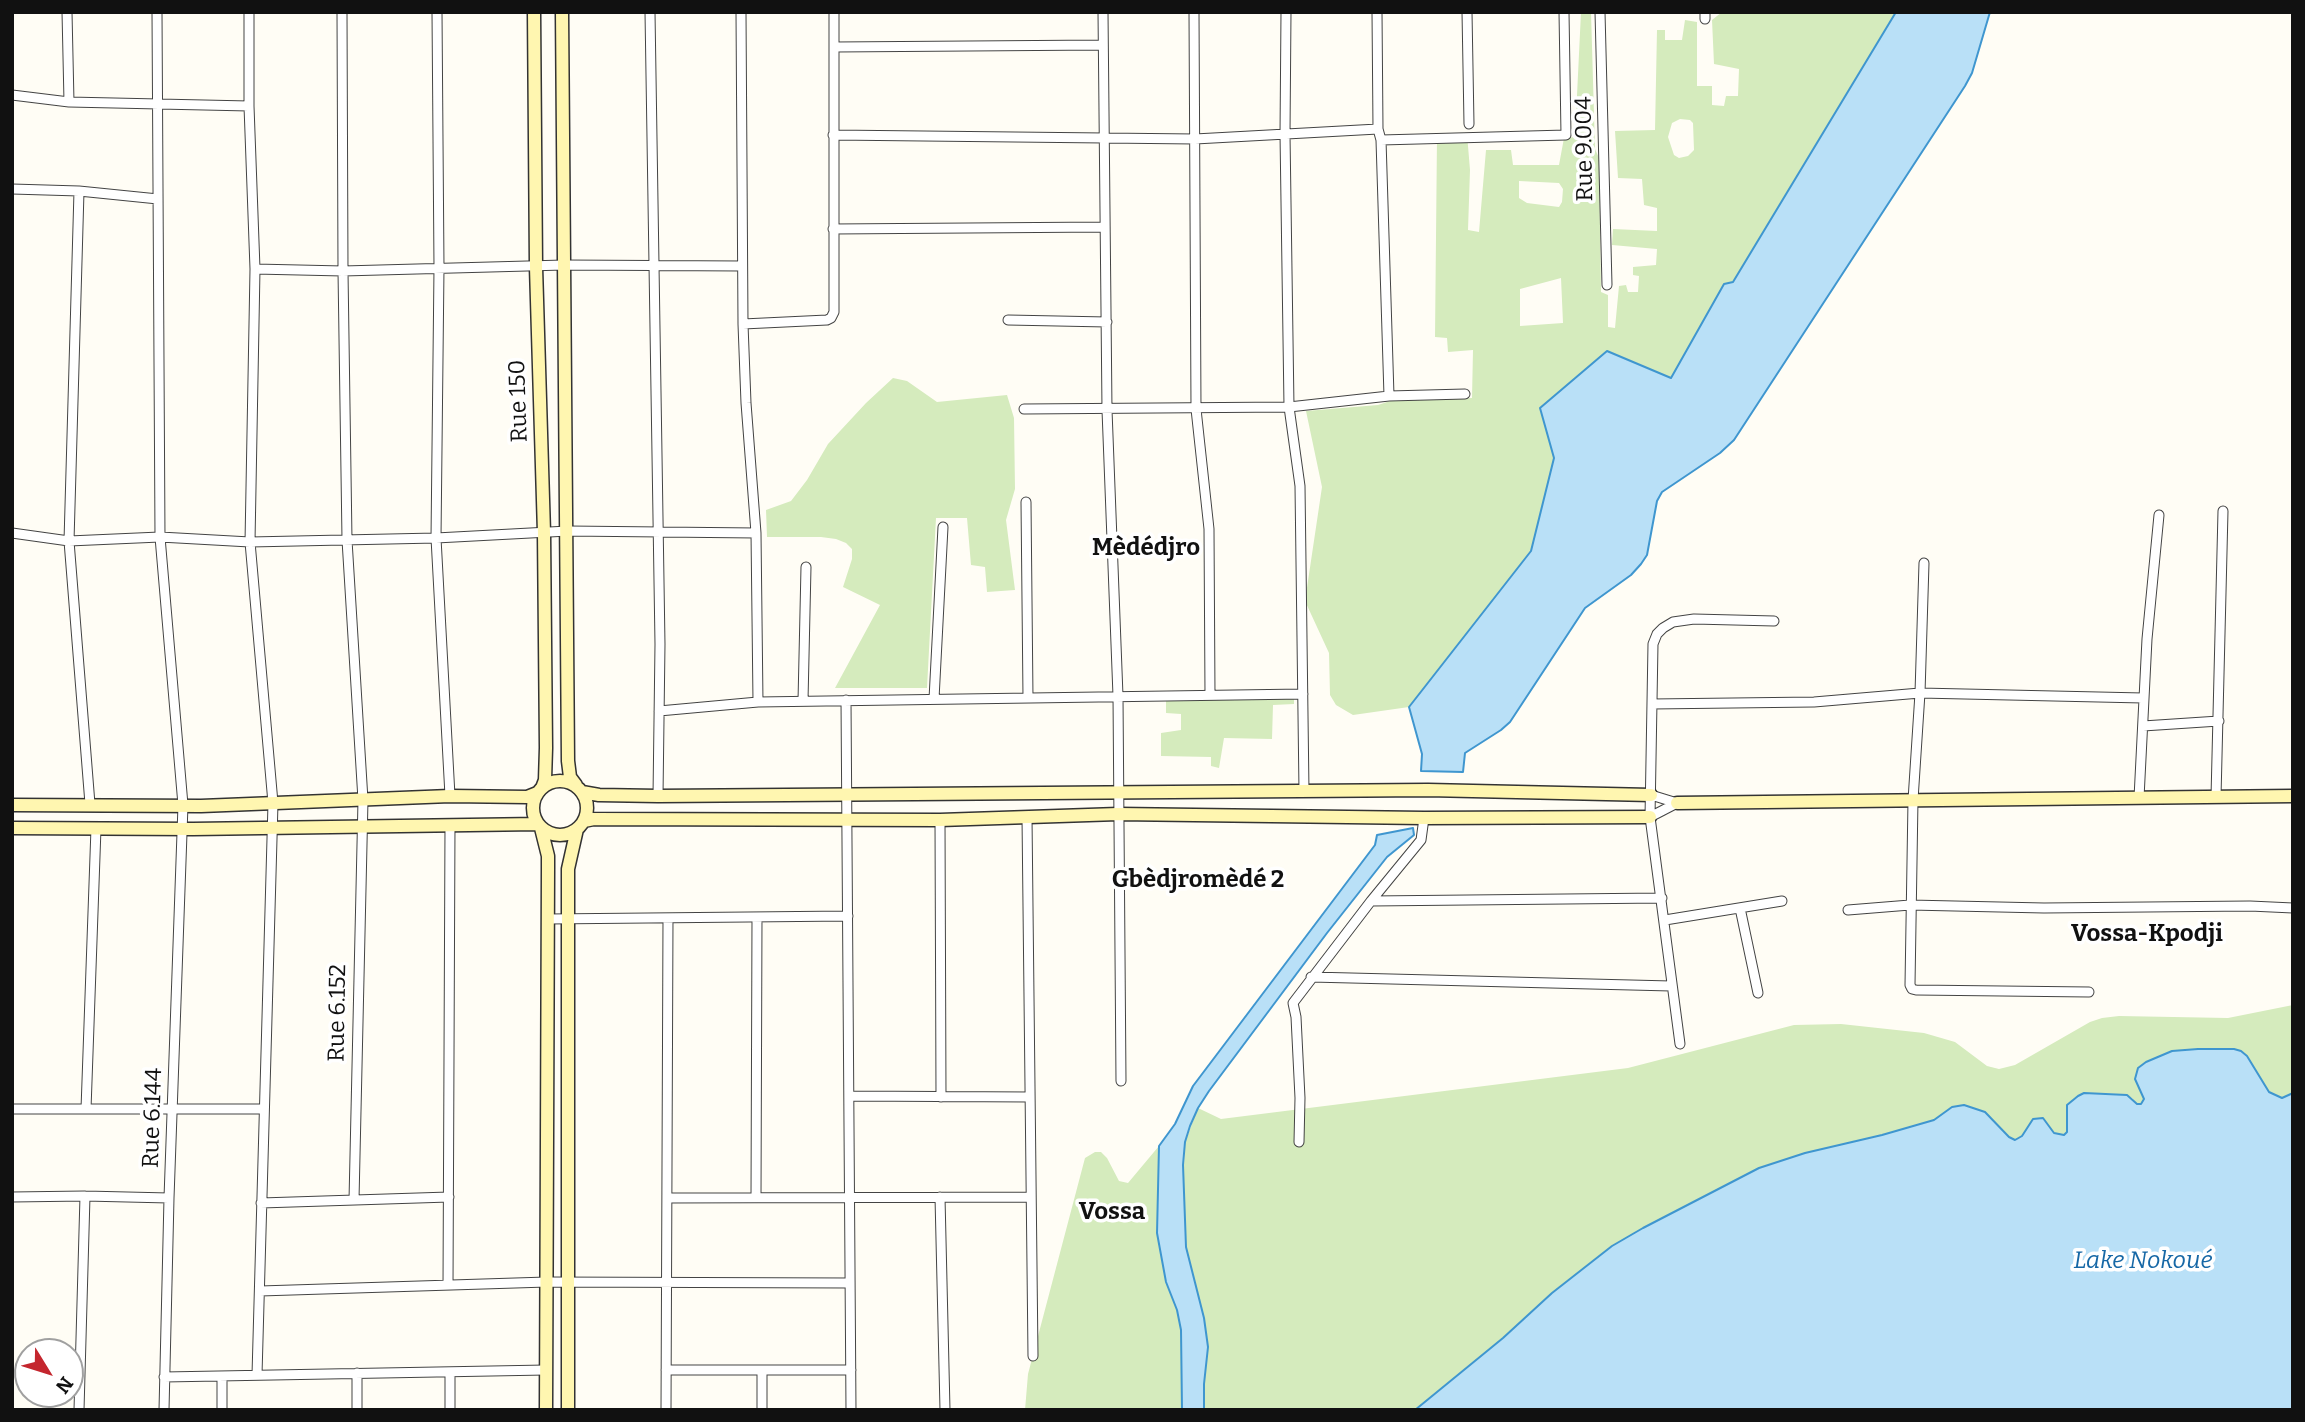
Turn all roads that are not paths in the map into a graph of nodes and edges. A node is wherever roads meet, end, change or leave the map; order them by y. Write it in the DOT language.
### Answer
graph roads {
  1 [pos="67,12"];
  2 [pos="157,12"];
  3 [pos="249,12"];
  4 [pos="342,12"];
  5 [pos="437,12"];
  6 [pos="534,12"];
  7 [pos="562,12"];
  8 [pos="650,12"];
  9 [pos="741,12"];
  10 [pos="834,12"];
  11 [pos="1102,12"];
  12 [pos="1194,12"];
  13 [pos="1286,12"];
  14 [pos="1377,12"];
  15 [pos="1468,12"];
  16 [pos="1564,12"];
  17 [pos="1600,12"];
  18 [pos="1102,45"];
  19 [pos="835,47"];
  20 [pos="12,95"];
  21 [pos="69,102"];
  22 [pos="157,103"];
  23 [pos="249,106"];
  24 [pos="1469,124"];
  25 [pos="1378,130"];
  26 [pos="1285,134"];
  27 [pos="833,135"];
  28 [pos="1102,138"];
  29 [pos="1195,139"];
  30 [pos="1381,140"];
  31 [pos="12,189"];
  32 [pos="79,191"];
  33 [pos="158,199"];
  34 [pos="1105,227"];
  35 [pos="833,229"];
  36 [pos="564,265"];
  37 [pos="742,266"];
  38 [pos="536,267"];
  39 [pos="656,267"];
  40 [pos="439,268"];
  41 [pos="255,269"];
  42 [pos="343,271"];
  43 [pos="1607,285"];
  44 [pos="1008,320"];
  45 [pos="1107,322"];
  46 [pos="743,324"];
  47 [pos="1465,394"];
  48 [pos="1389,396"];
  49 [pos="1289,407"];
  50 [pos="1024,409"];
  51 [pos="1196,409"];
  52 [pos="1107,410"];
  53 [pos="1026,502"];
  54 [pos="2223,511"];
  55 [pos="2158,515"];
  56 [pos="943,527"];
  57 [pos="568,531"];
  58 [pos="12,533"];
  59 [pos="544,533"];
  60 [pos="659,533"];
  61 [pos="756,533"];
  62 [pos="160,537"];
  63 [pos="436,538"];
  64 [pos="347,540"];
  65 [pos="69,541"];
  66 [pos="250,542"];
  67 [pos="1924,563"];
  68 [pos="806,567"];
  69 [pos="1774,621"];
  70 [pos="1920,693"];
  71 [pos="1303,694"];
  72 [pos="1210,695"];
  73 [pos="1118,696"];
  74 [pos="1028,698"];
  75 [pos="2144,698"];
  76 [pos="934,699"];
  77 [pos="846,700"];
  78 [pos="803,701"];
  79 [pos="758,702"];
  80 [pos="1652,704"];
  81 [pos="659,711"];
  82 [pos="2219,721"];
  83 [pos="2143,726"];
  84 [pos="579,789"];
  85 [pos="540,790"];
  86 [pos="1118,791"];
  87 [pos="1304,791"];
  88 [pos="846,795"];
  89 [pos="1651,795"];
  90 [pos="450,796"];
  91 [pos="658,796"];
  92 [pos="2293,796"];
  93 [pos="2216,797"];
  94 [pos="2139,798"];
  95 [pos="363,800"];
  96 [pos="1913,800"];
  97 [pos="273,803"];
  98 [pos="1677,803"];
  99 [pos="90,804"];
  100 [pos="12,805"];
  101 [pos="183,805"];
  102 [pos="1118,814"];
  103 [pos="1027,817"];
  104 [pos="1650,817"];
  105 [pos="1424,818"];
  106 [pos="847,819"];
  107 [pos="940,820"];
  108 [pos="450,825"];
  109 [pos="581,825"];
  110 [pos="362,826"];
  111 [pos="539,826"];
  112 [pos="12,828"];
  113 [pos="96,828"];
  114 [pos="182,828"];
  115 [pos="273,828"];
  116 [pos="1662,898"];
  117 [pos="1371,901"];
  118 [pos="1782,901"];
  119 [pos="1910,905"];
  120 [pos="1740,908"];
  121 [pos="2293,908"];
  122 [pos="1849,910"];
  123 [pos="848,916"];
  124 [pos="757,917"];
  125 [pos="668,918"];
  126 [pos="548,919"];
  127 [pos="568,919"];
  128 [pos="1665,920"];
  129 [pos="1311,977"];
  130 [pos="1671,986"];
  131 [pos="2090,992"];
  132 [pos="1758,993"];
  133 [pos="1680,1044"];
  134 [pos="1121,1081"];
  135 [pos="849,1097"];
  136 [pos="941,1097"];
  137 [pos="1030,1097"];
  138 [pos="12,1109"];
  139 [pos="86,1109"];
  140 [pos="264,1109"];
  141 [pos="172,1110"];
  142 [pos="1299,1142"];
  143 [pos="85,1196"];
  144 [pos="449,1196"];
  145 [pos="12,1197"];
  146 [pos="756,1197"];
  147 [pos="850,1197"];
  148 [pos="940,1197"];
  149 [pos="1031,1197"];
  150 [pos="169,1198"];
  151 [pos="667,1198"];
  152 [pos="354,1199"];
  153 [pos="261,1203"];
  154 [pos="547,1282"];
  155 [pos="568,1282"];
  156 [pos="666,1283"];
  157 [pos="850,1283"];
  158 [pos="448,1285"];
  159 [pos="260,1291"];
  160 [pos="1033,1356"];
  161 [pos="546,1370"];
  162 [pos="666,1370"];
  163 [pos="762,1370"];
  164 [pos="851,1370"];
  165 [pos="450,1372"];
  166 [pos="357,1373"];
  167 [pos="257,1375"];
  168 [pos="222,1376"];
  169 [pos="164,1377"];
  170 [pos="79,1410"];
  171 [pos="164,1410"];
  172 [pos="222,1410"];
  173 [pos="357,1410"];
  174 [pos="450,1410"];
  175 [pos="546,1410"];
  176 [pos="568,1410"];
  177 [pos="666,1410"];
  178 [pos="762,1410"];
  179 [pos="851,1410"];
  180 [pos="945,1410"];
  1 -- 21 [label="street"];
  2 -- 22 [label="street, Rue 6.144"];
  3 -- 23 [label="street"];
  4 -- 42 [label="street, Rue 6.152"];
  5 -- 40 [label="street"];
  6 -- 38 [label="main road, Rue 150"];
  7 -- 36 [label="main road, Rue 150"];
  8 -- 39 [label="street"];
  9 -- 37 [label="street"];
  10 -- 19 [label="street"];
  11 -- 18 [label="street"];
  12 -- 29 [label="street"];
  13 -- 26 [label="street"];
  14 -- 25 [label="street"];
  15 -- 24 [label="street"];
  16 -- 30 [label="street, Rue 9.004"];
  17 -- 43 [label="street, Rue 9.004"];
  18 -- 19 [label="street"];
  18 -- 28 [label="street"];
  19 -- 27 [label="street"];
  20 -- 21 [label="street"];
  21 -- 22 [label="street"];
  22 -- 23 [label="street"];
  22 -- 33 [label="street, Rue 6.144"];
  23 -- 41 [label="street"];
  25 -- 26 [label="street"];
  25 -- 30 [label="street"];
  26 -- 29 [label="street"];
  26 -- 49 [label="street"];
  27 -- 28 [label="street"];
  27 -- 35 [label="street"];
  28 -- 29 [label="street"];
  28 -- 34 [label="street"];
  29 -- 51 [label="street"];
  30 -- 48 [label="street"];
  31 -- 32 [label="street"];
  32 -- 33 [label="street"];
  32 -- 65 [label="street"];
  33 -- 62 [label="street, Rue 6.144"];
  34 -- 35 [label="street"];
  34 -- 45 [label="street"];
  35 -- 46 [label="street"];
  36 -- 38 [label="street"];
  36 -- 39 [label="street"];
  36 -- 57 [label="main road, Rue 150"];
  37 -- 39 [label="street"];
  37 -- 46 [label="street"];
  38 -- 40 [label="street"];
  38 -- 59 [label="main road, Rue 150"];
  39 -- 60 [label="street"];
  40 -- 42 [label="street"];
  40 -- 63 [label="street"];
  41 -- 42 [label="street"];
  41 -- 66 [label="street"];
  42 -- 64 [label="street, Rue 6.152"];
  44 -- 45 [label="street"];
  45 -- 52 [label="street"];
  46 -- 61 [label="street"];
  47 -- 48 [label="street"];
  48 -- 49 [label="street"];
  49 -- 51 [label="street"];
  49 -- 71 [label="street"];
  50 -- 52 [label="street"];
  51 -- 52 [label="street"];
  51 -- 72 [label="street"];
  52 -- 73 [label="street"];
  53 -- 74 [label="street"];
  54 -- 82 [label="street"];
  55 -- 75 [label="street"];
  56 -- 76 [label="street"];
  57 -- 59 [label="street"];
  57 -- 60 [label="street"];
  57 -- 84 [label="main road, Rue 150"];
  58 -- 65 [label="street"];
  59 -- 63 [label="street"];
  59 -- 85 [label="main road, Rue 150"];
  60 -- 61 [label="street"];
  60 -- 81 [label="street"];
  61 -- 79 [label="street"];
  62 -- 65 [label="street"];
  62 -- 66 [label="street"];
  62 -- 101 [label="street, Rue 6.144"];
  63 -- 64 [label="street"];
  63 -- 90 [label="street"];
  64 -- 66 [label="street"];
  64 -- 95 [label="street, Rue 6.152"];
  65 -- 99 [label="street"];
  66 -- 97 [label="street"];
  67 -- 70 [label="street"];
  68 -- 78 [label="street"];
  69 -- 80 [label="street"];
  70 -- 75 [label="street"];
  70 -- 80 [label="street"];
  70 -- 96 [label="street"];
  71 -- 72 [label="street"];
  71 -- 87 [label="street"];
  72 -- 73 [label="street"];
  73 -- 74 [label="street"];
  73 -- 86 [label="street"];
  74 -- 76 [label="street"];
  75 -- 83 [label="street"];
  76 -- 77 [label="street"];
  77 -- 78 [label="street"];
  77 -- 88 [label="street"];
  78 -- 79 [label="street"];
  79 -- 81 [label="street"];
  80 -- 89 [label="street"];
  81 -- 91 [label="street"];
  82 -- 83 [label="street"];
  82 -- 93 [label="street"];
  83 -- 94 [label="street"];
  84 -- 85 [label="main road"];
  84 -- 91 [label="main road"];
  84 -- 109 [label="main road"];
  85 -- 90 [label="main road"];
  85 -- 111 [label="main road"];
  86 -- 87 [label="main road"];
  86 -- 88 [label="main road"];
  86 -- 102 [label="street"];
  87 -- 89 [label="main road"];
  88 -- 91 [label="main road"];
  88 -- 106 [label="street"];
  89 -- 98 [label="street"];
  89 -- 104 [label="street"];
  90 -- 95 [label="main road"];
  92 -- 93 [label="main road"];
  93 -- 94 [label="main road"];
  94 -- 96 [label="main road"];
  95 -- 97 [label="main road"];
  95 -- 110 [label="street, Rue 6.152"];
  96 -- 98 [label="main road"];
  96 -- 119 [label="street"];
  97 -- 101 [label="main road"];
  97 -- 115 [label="street"];
  98 -- 104 [label="street"];
  99 -- 100 [label="main road"];
  99 -- 101 [label="main road"];
  101 -- 114 [label="street, Rue 6.144"];
  102 -- 103 [label="main road"];
  102 -- 105 [label="main road"];
  102 -- 134 [label="street"];
  103 -- 107 [label="main road"];
  103 -- 137 [label="street"];
  104 -- 105 [label="main road"];
  104 -- 116 [label="street"];
  105 -- 117 [label="street"];
  106 -- 107 [label="main road"];
  106 -- 109 [label="main road"];
  106 -- 123 [label="street"];
  107 -- 136 [label="street"];
  108 -- 110 [label="main road"];
  108 -- 111 [label="main road"];
  108 -- 144 [label="street"];
  109 -- 111 [label="main road"];
  109 -- 127 [label="main road"];
  110 -- 115 [label="main road"];
  110 -- 152 [label="street, Rue 6.152"];
  111 -- 126 [label="main road"];
  112 -- 113 [label="main road"];
  113 -- 114 [label="main road"];
  113 -- 139 [label="street"];
  114 -- 115 [label="main road"];
  114 -- 141 [label="street, Rue 6.144"];
  115 -- 140 [label="street"];
  116 -- 117 [label="street"];
  116 -- 128 [label="street"];
  117 -- 129 [label="street"];
  118 -- 120 [label="street"];
  119 -- 121 [label="street"];
  119 -- 122 [label="street"];
  119 -- 131 [label="street"];
  120 -- 128 [label="street"];
  120 -- 132 [label="street"];
  123 -- 124 [label="street"];
  123 -- 135 [label="street"];
  124 -- 125 [label="street"];
  124 -- 146 [label="street"];
  125 -- 127 [label="street"];
  125 -- 151 [label="street"];
  126 -- 127 [label="street"];
  126 -- 154 [label="main road"];
  127 -- 155 [label="main road"];
  128 -- 130 [label="street"];
  129 -- 130 [label="street"];
  129 -- 142 [label="street"];
  130 -- 133 [label="street"];
  135 -- 136 [label="street"];
  135 -- 147 [label="street"];
  136 -- 137 [label="street"];
  137 -- 149 [label="street"];
  138 -- 139 [label="street"];
  139 -- 141 [label="street"];
  140 -- 141 [label="street"];
  140 -- 153 [label="street"];
  141 -- 150 [label="street, Rue 6.144"];
  143 -- 145 [label="street"];
  143 -- 150 [label="street"];
  143 -- 170 [label="street"];
  144 -- 152 [label="street"];
  144 -- 158 [label="street"];
  146 -- 147 [label="street"];
  146 -- 151 [label="street"];
  147 -- 148 [label="street"];
  147 -- 157 [label="street"];
  148 -- 149 [label="street"];
  148 -- 180 [label="street"];
  149 -- 160 [label="street"];
  150 -- 169 [label="street, Rue 6.144"];
  151 -- 156 [label="street"];
  152 -- 153 [label="street"];
  153 -- 159 [label="street"];
  154 -- 155 [label="street"];
  154 -- 158 [label="street"];
  154 -- 161 [label="main road"];
  155 -- 156 [label="street"];
  155 -- 176 [label="main road"];
  156 -- 157 [label="street"];
  156 -- 162 [label="street"];
  157 -- 164 [label="street"];
  158 -- 159 [label="street"];
  159 -- 167 [label="street"];
  161 -- 165 [label="street"];
  161 -- 175 [label="main road"];
  162 -- 163 [label="street"];
  162 -- 177 [label="street"];
  163 -- 164 [label="street"];
  163 -- 178 [label="street"];
  164 -- 179 [label="street"];
  165 -- 166 [label="street"];
  165 -- 174 [label="street"];
  166 -- 167 [label="street"];
  166 -- 173 [label="street"];
  167 -- 168 [label="street"];
  168 -- 169 [label="street"];
  168 -- 172 [label="street"];
  169 -- 171 [label="street, Rue 6.144"];
}
